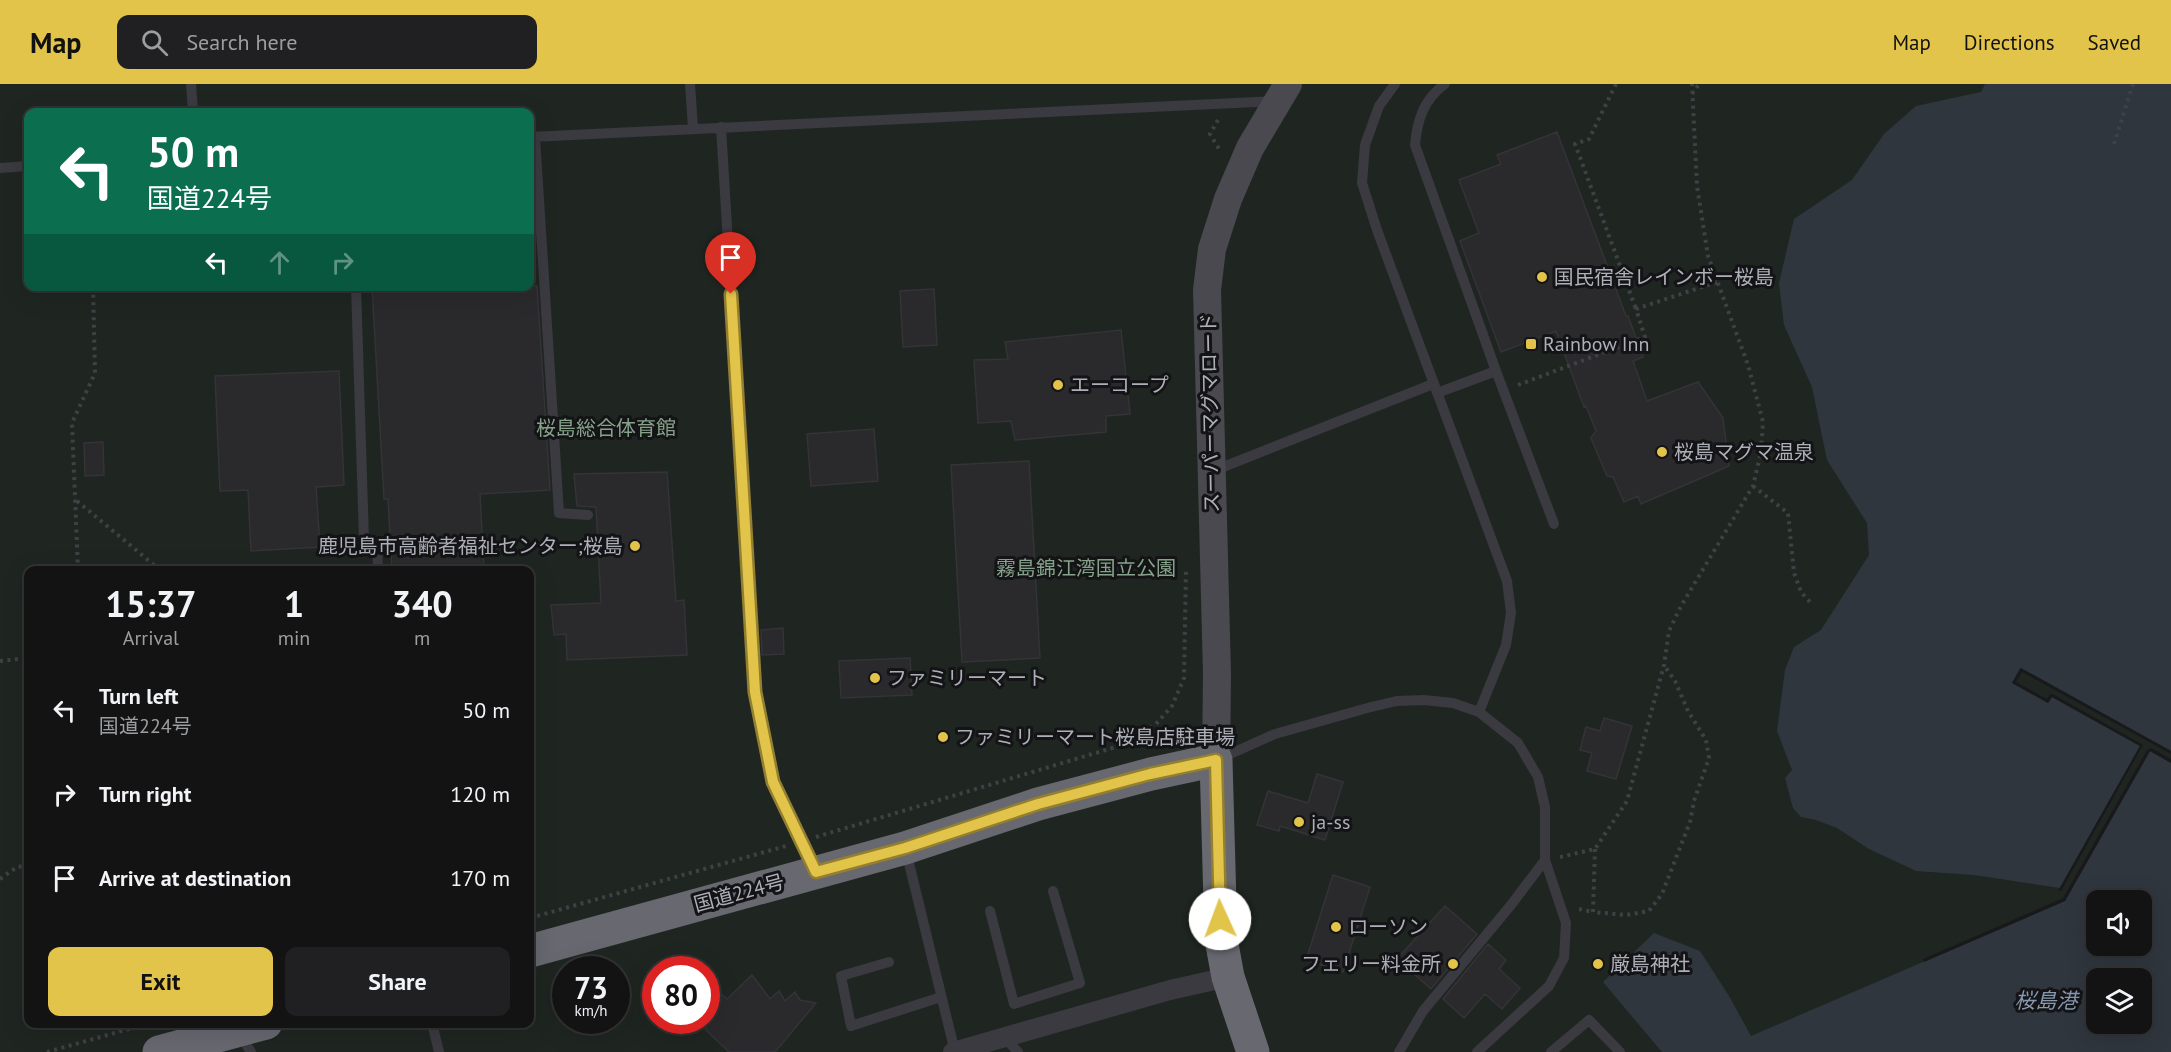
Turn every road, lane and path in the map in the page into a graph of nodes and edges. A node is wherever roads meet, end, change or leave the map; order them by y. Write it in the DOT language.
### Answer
graph roads {
  1 [pos="191,84"];
  2 [pos="690,84"];
  3 [pos="1395,84"];
  4 [pos="1445,84"];
  5 [pos="1616,84"];
  6 [pos="1692,84"];
  7 [pos="1699,84"];
  8 [pos="2133,84"];
  9 [pos="1283,92"];
  10 [pos="1692,95"];
  11 [pos="1227,103"];
  12 [pos="193,108"];
  13 [pos="722,127"];
  14 [pos="693,128"];
  15 [pos="534,137"];
  16 [pos="2114,144"];
  17 [pos="1219,156"];
  18 [pos="534,165"];
  19 [pos="24,166"];
  20 [pos="0,168"];
  21 [pos="1717,282"];
  22 [pos="93,291"];
  23 [pos="356,291"];
  24 [pos="1636,309"];
  25 [pos="1496,371"];
  26 [pos="1435,388"];
  27 [pos="1503,391"];
  28 [pos="1210,472"];
  29 [pos="1753,486"];
  30 [pos="76,500"];
  31 [pos="588,515"];
  32 [pos="1554,524"];
  33 [pos="1186,559"];
  34 [pos="78,566"];
  35 [pos="155,566"];
  36 [pos="378,566"];
  37 [pos="1811,603"];
  38 [pos="24,658"];
  39 [pos="0,661"];
  40 [pos="1664,665"];
  41 [pos="1479,712"];
  42 [pos="1216,760"];
  43 [pos="801,842"];
  44 [pos="905,848"];
  45 [pos="1596,849"];
  46 [pos="1545,860"];
  47 [pos="24,866"];
  48 [pos="816,872"];
  49 [pos="0,879"];
  50 [pos="1053,891"];
  51 [pos="990,911"];
  52 [pos="534,917"];
  53 [pos="534,950"];
  54 [pos="889,962"];
  55 [pos="1228,977"];
  56 [pos="941,997"];
  57 [pos="133,1028"];
  58 [pos="433,1028"];
  59 [pos="252,1035"];
  60 [pos="1012,1045"];
  61 [pos="47,1052"];
  62 [pos="159,1052"];
  63 [pos="439,1052"];
  64 [pos="954,1052"];
  65 [pos="1253,1052"];
  66 [pos="1399,1052"];
  67 [pos="1476,1052"];
  68 [pos="1551,1052"];
  69 [pos="1620,1052"];
  1 -- 12 [label="lane"];
  2 -- 14 [label="lane"];
  3 -- 26 [label="lane"];
  4 -- 25 [label="lane"];
  5 -- 24 [label="path"];
  6 -- 10 [label="path"];
  7 -- 10 [label="path"];
  8 -- 16 [label="path"];
  9 -- 11 [label="lane"];
  9 -- 28 [label="street, スーパーマグマロード"];
  10 -- 21 [label="path"];
  11 -- 13 [label="lane"];
  11 -- 17 [label="path"];
  13 -- 14 [label="lane"];
  13 -- 43 [label="lane"];
  14 -- 15 [label="lane"];
  18 -- 31 [label="lane"];
  19 -- 20 [label="lane"];
  21 -- 24 [label="path"];
  21 -- 29 [label="path"];
  22 -- 30 [label="path"];
  23 -- 36 [label="lane"];
  24 -- 27 [label="path"];
  25 -- 26 [label="lane"];
  25 -- 27 [label="lane"];
  26 -- 28 [label="lane"];
  26 -- 41 [label="lane"];
  27 -- 32 [label="lane"];
  28 -- 42 [label="street, スーパーマグマロード"];
  29 -- 37 [label="path"];
  29 -- 40 [label="path"];
  30 -- 34 [label="path"];
  30 -- 35 [label="path"];
  33 -- 43 [label="path"];
  38 -- 39 [label="path"];
  40 -- 45 [label="path"];
  40 -- 45 [label="path"];
  41 -- 42 [label="lane"];
  41 -- 46 [label="lane"];
  42 -- 44 [label="highway, 国道224号"];
  42 -- 55 [label="highway"];
  43 -- 48 [label="lane"];
  43 -- 52 [label="path"];
  44 -- 48 [label="highway, 国道224号"];
  44 -- 56 [label="lane"];
  45 -- 46 [label="path"];
  46 -- 66 [label="lane"];
  46 -- 67 [label="lane"];
  47 -- 49 [label="path"];
  48 -- 53 [label="highway, 国道224号"];
  50 -- 51 [label="lane"];
  54 -- 56 [label="lane"];
  55 -- 60 [label="street"];
  55 -- 65 [label="highway"];
  56 -- 64 [label="lane"];
  57 -- 61 [label="path"];
  58 -- 63 [label="lane"];
  59 -- 62 [label="highway"];
  60 -- 64 [label="street"];
  68 -- 69 [label="lane"];
}
